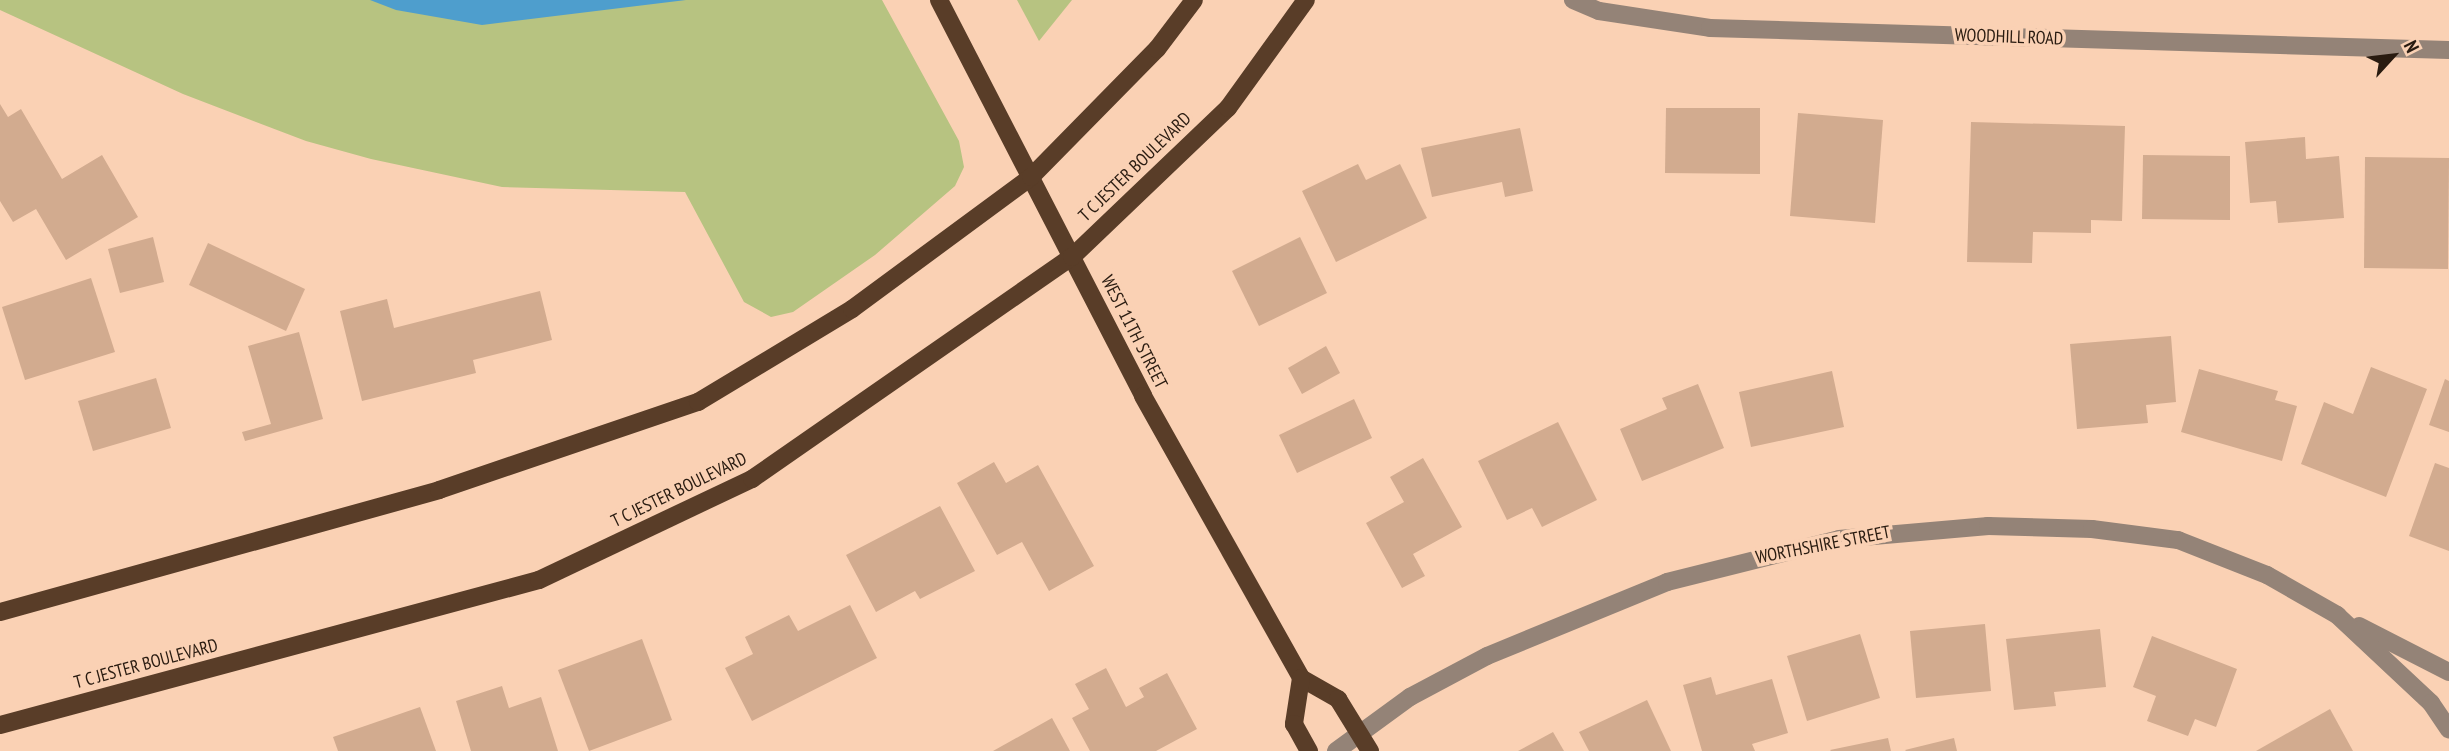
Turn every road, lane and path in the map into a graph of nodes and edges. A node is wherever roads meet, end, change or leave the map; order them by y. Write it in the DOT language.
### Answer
graph roads {
  1 [pos="939,0"];
  2 [pos="1194,0"];
  3 [pos="1306,0"];
  4 [pos="1573,0"];
  5 [pos="2449,50"];
  6 [pos="1031,177"];
  7 [pos="1072,257"];
  8 [pos="0,612"];
  9 [pos="2337,615"];
  10 [pos="2449,672"];
  11 [pos="1301,678"];
  12 [pos="0,725"];
  13 [pos="2449,730"];
  14 [pos="1358,731"];
  15 [pos="1309,751"];
  16 [pos="1336,751"];
  17 [pos="1370,751"];
  1 -- 6 [label="main road, WEST 11TH STREET"];
  2 -- 6 [label="main road"];
  3 -- 7 [label="main road, T C JESTER BOULEVARD"];
  4 -- 5 [label="street, WOODHILL ROAD"];
  6 -- 7 [label="main road, WEST 11TH STREET"];
  6 -- 8 [label="main road"];
  7 -- 11 [label="main road, WEST 11TH STREET"];
  7 -- 12 [label="main road, T C JESTER BOULEVARD"];
  9 -- 10 [label="street, WORTHSHIRE STREET"];
  9 -- 13 [label="street, WORTHSHIRE STREET"];
  9 -- 14 [label="street, WORTHSHIRE STREET"];
  11 -- 14 [label="main road"];
  11 -- 15 [label="main road"];
  14 -- 16 [label="street, WORTHSHIRE STREET"];
  14 -- 17 [label="main road"];
}
